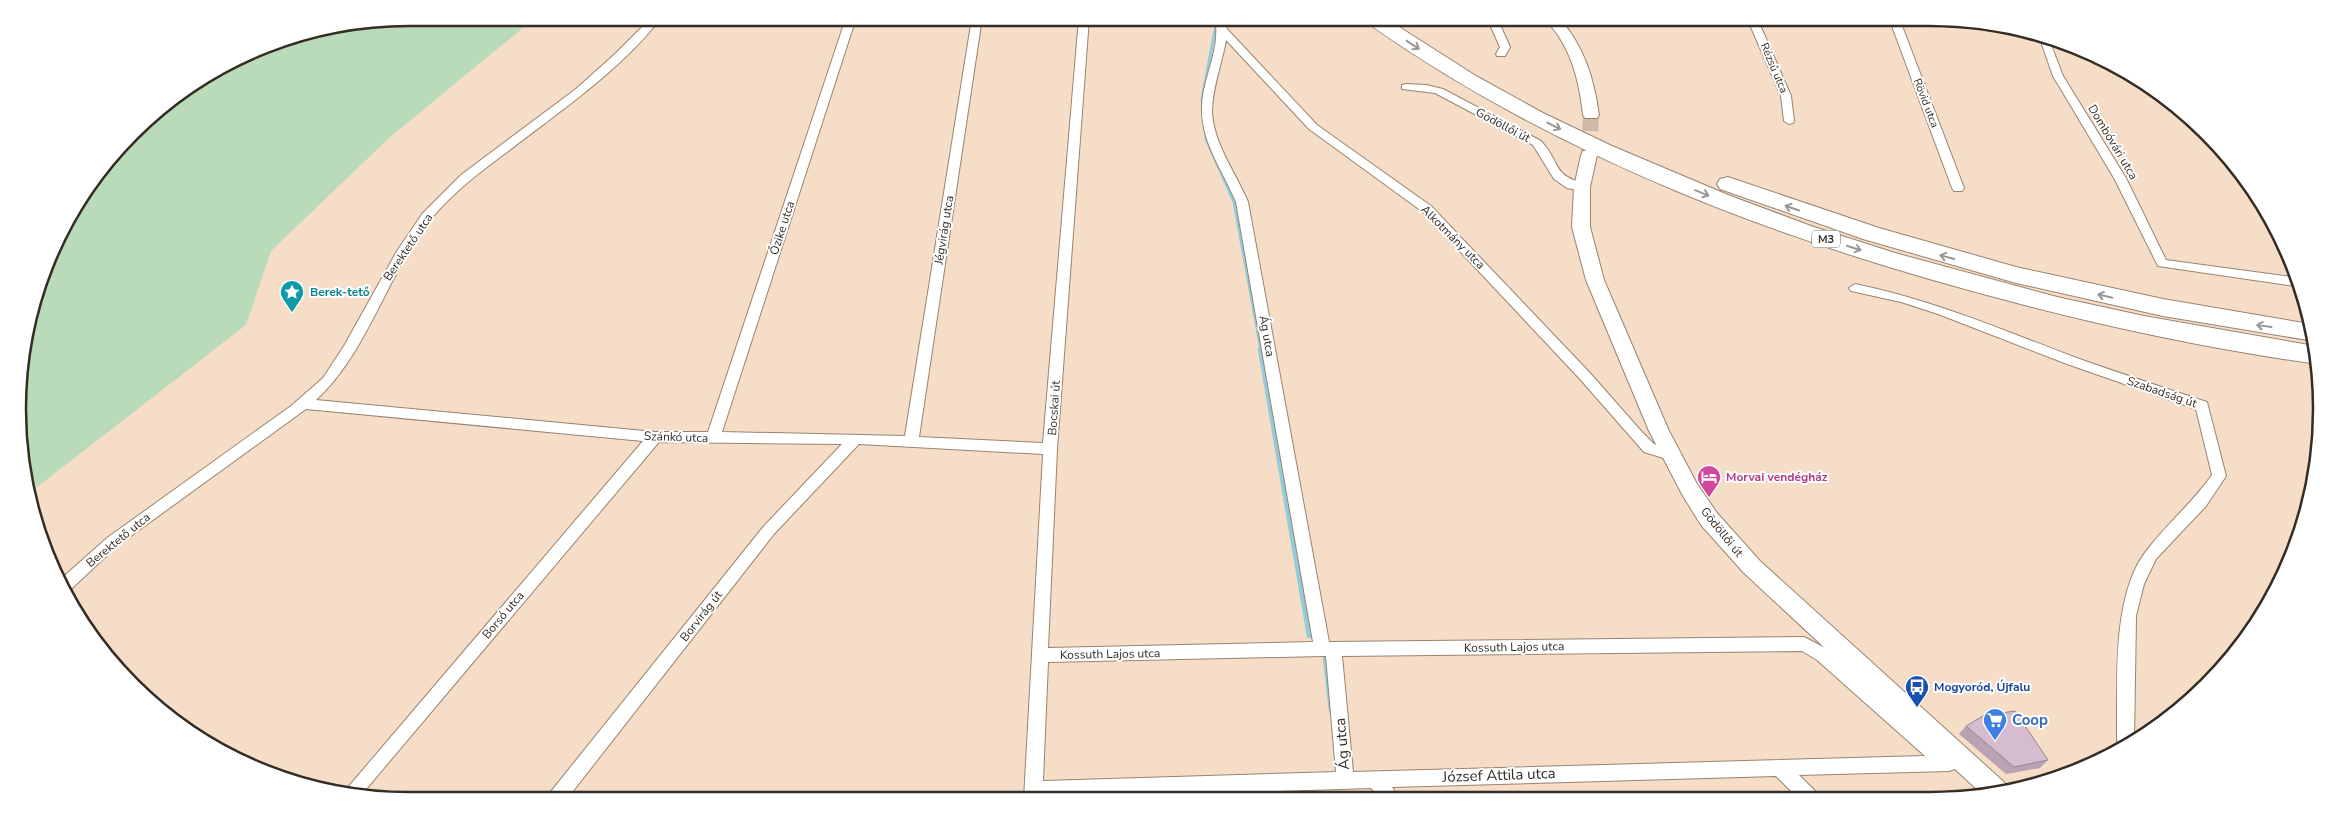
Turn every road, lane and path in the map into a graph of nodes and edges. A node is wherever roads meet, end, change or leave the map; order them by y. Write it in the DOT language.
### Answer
graph roads {
  1 [pos="648,26"];
  2 [pos="848,26"];
  3 [pos="976,26"];
  4 [pos="1083,26"];
  5 [pos="1222,26"];
  6 [pos="1224,26"];
  7 [pos="1385,26"];
  8 [pos="1414,26"];
  9 [pos="1496,26"];
  10 [pos="1560,26"];
  11 [pos="1755,26"];
  12 [pos="1897,26"];
  13 [pos="2046,45"];
  14 [pos="1501,54"];
  15 [pos="1406,87"];
  16 [pos="1591,115"];
  17 [pos="1789,121"];
  18 [pos="1589,155"];
  19 [pos="1582,186"];
  20 [pos="1958,188"];
  21 [pos="2162,264"];
  22 [pos="2290,282"];
  23 [pos="1855,288"];
  24 [pos="2305,333"];
  25 [pos="2308,353"];
  26 [pos="303,404"];
  27 [pos="655,437"];
  28 [pos="713,438"];
  29 [pos="856,439"];
  30 [pos="911,442"];
  31 [pos="1050,448"];
  32 [pos="1670,456"];
  33 [pos="68,581"];
  34 [pos="1327,649"];
  35 [pos="1040,655"];
  36 [pos="2125,738"];
  37 [pos="1955,763"];
  38 [pos="1780,768"];
  39 [pos="1375,778"];
  40 [pos="1345,780"];
  41 [pos="1989,787"];
  42 [pos="357,788"];
  43 [pos="561,792"];
  44 [pos="1033,792"];
  45 [pos="1078,792"];
  46 [pos="1386,792"];
  47 [pos="1803,792"];
  1 -- 26 [label="street, Berektető utca"];
  2 -- 28 [label="street, Őzike utca"];
  3 -- 30 [label="street, Jégvirág utca"];
  4 -- 31 [label="street, Bocskai út"];
  5 -- 34 [label="street, Ág utca"];
  6 -- 32 [label="street, Alkotmány utca"];
  7 -- 25 [label="highway, M3, one-way"];
  24 -- 8 [label="highway, M3, one-way"];
  9 -- 14 [label="street"];
  10 -- 16 [label="main road"];
  11 -- 17 [label="street, Rézsű utca"];
  12 -- 20 [label="street, Rövid utca"];
  13 -- 21 [label="street, Dombóvári utca"];
  15 -- 19 [label="street, Gödöllői út"];
  18 -- 19 [label="main road, Gödöllői út"];
  19 -- 32 [label="main road, Gödöllői út"];
  21 -- 22 [label="street"];
  23 -- 36 [label="street, Szabadság út"];
  26 -- 27 [label="street, Szánkó utca"];
  26 -- 33 [label="street, Berektető utca"];
  27 -- 28 [label="street, Szánkó utca"];
  27 -- 42 [label="street, Borsó utca"];
  28 -- 29 [label="street, Szánkó utca"];
  29 -- 30 [label="street, Szánkó utca"];
  29 -- 43 [label="street, Borvirág út"];
  30 -- 31 [label="street, Szánkó utca"];
  31 -- 35 [label="street, Bocskai út"];
  32 -- 37 [label="main road, Gödöllői út"];
  34 -- 35 [label="street, Kossuth Lajos utca"];
  34 -- 37 [label="street, Kossuth Lajos utca"];
  34 -- 40 [label="street, Ág utca"];
  35 -- 44 [label="street, Bocskai út"];
  37 -- 38 [label="street, József Attila utca"];
  37 -- 41 [label="main road, Gödöllői út"];
  38 -- 39 [label="street, József Attila utca"];
  38 -- 47 [label="street"];
  39 -- 40 [label="street, József Attila utca"];
  39 -- 46 [label="street"];
  40 -- 45 [label="street, József Attila utca"];
}
